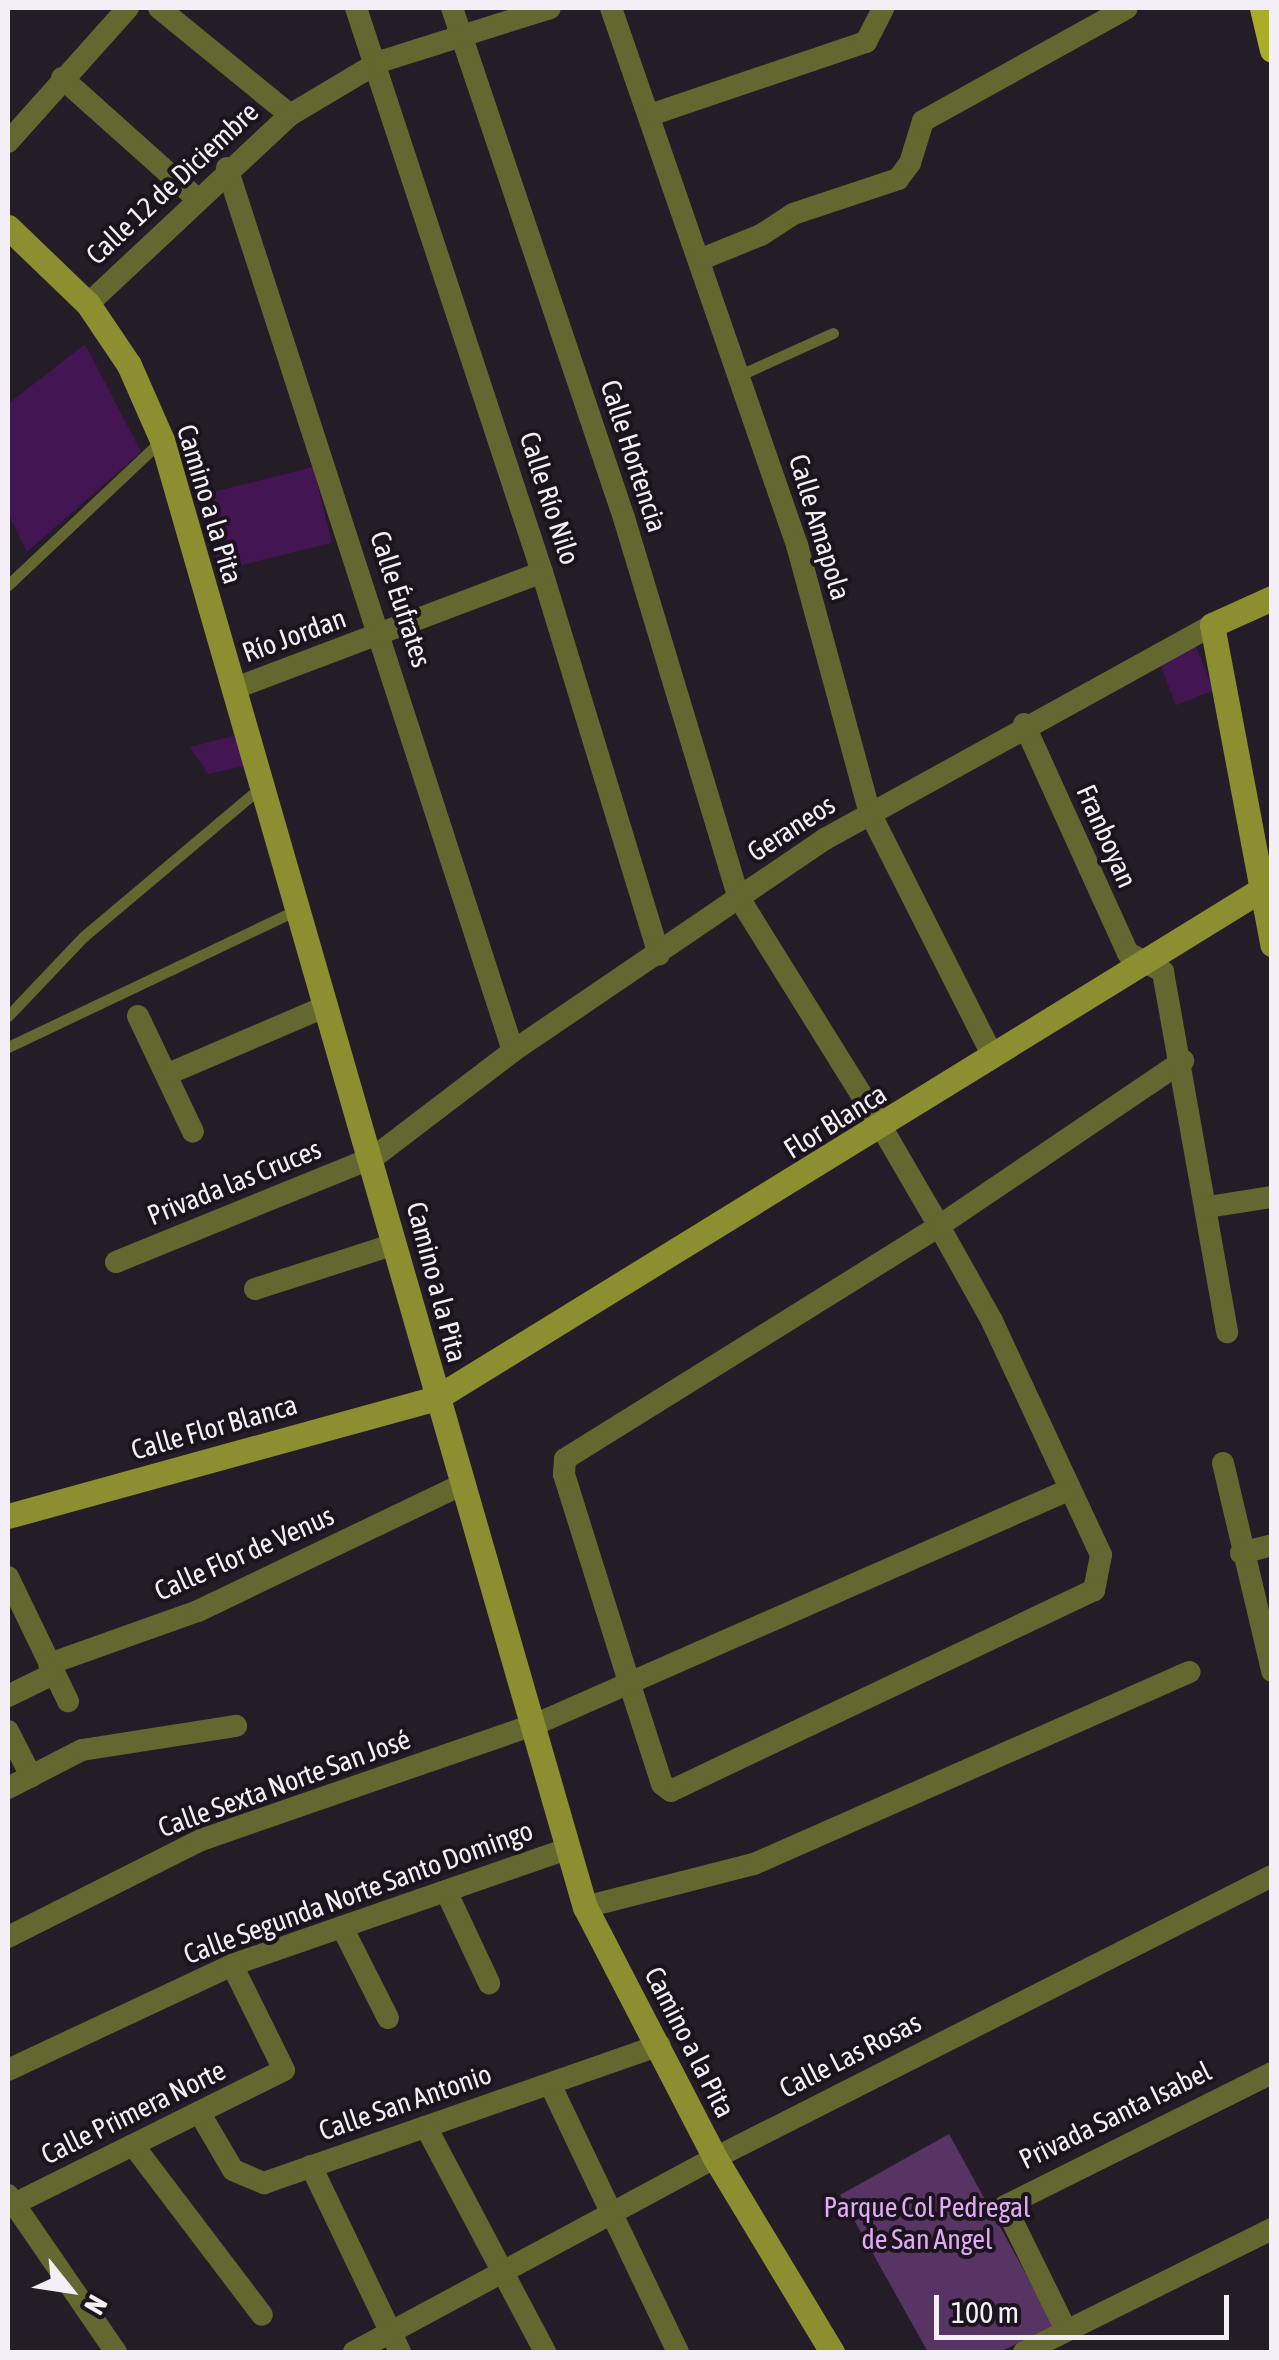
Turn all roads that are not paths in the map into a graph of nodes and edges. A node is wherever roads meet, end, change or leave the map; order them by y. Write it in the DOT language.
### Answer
graph roads {
  1 [pos="128,8"];
  2 [pos="159,8"];
  3 [pos="356,8"];
  4 [pos="452,8"];
  5 [pos="550,8"];
  6 [pos="611,8"];
  7 [pos="882,8"];
  8 [pos="1127,8"];
  9 [pos="1262,8"];
  10 [pos="462,35"];
  11 [pos="1272,50"];
  12 [pos="379,62"];
  13 [pos="62,78"];
  14 [pos="653,114"];
  15 [pos="290,115"];
  16 [pos="8,142"];
  17 [pos="227,168"];
  18 [pos="195,197"];
  19 [pos="8,227"];
  20 [pos="699,260"];
  21 [pos="88,304"];
  22 [pos="833,333"];
  23 [pos="740,375"];
  24 [pos="162,440"];
  25 [pos="542,572"];
  26 [pos="8,585"];
  27 [pos="1272,598"];
  28 [pos="1212,625"];
  29 [pos="382,636"];
  30 [pos="233,689"];
  31 [pos="1024,724"];
  32 [pos="260,788"];
  33 [pos="870,813"];
  34 [pos="1262,889"];
  35 [pos="739,898"];
  36 [pos="298,910"];
  37 [pos="1272,944"];
  38 [pos="659,954"];
  39 [pos="1146,962"];
  40 [pos="327,1006"];
  41 [pos="8,1016"];
  42 [pos="138,1016"];
  43 [pos="8,1048"];
  44 [pos="513,1051"];
  45 [pos="992,1055"];
  46 [pos="1183,1061"];
  47 [pos="168,1074"];
  48 [pos="882,1128"];
  49 [pos="193,1132"];
  50 [pos="374,1157"];
  51 [pos="1272,1197"];
  52 [pos="1208,1207"];
  53 [pos="939,1226"];
  54 [pos="395,1244"];
  55 [pos="116,1262"];
  56 [pos="256,1289"];
  57 [pos="1226,1332"];
  58 [pos="436,1398"];
  59 [pos="1223,1463"];
  60 [pos="459,1486"];
  61 [pos="1066,1491"];
  62 [pos="8,1516"];
  63 [pos="1272,1545"];
  64 [pos="1241,1553"];
  65 [pos="8,1577"];
  66 [pos="51,1669"];
  67 [pos="1272,1671"];
  68 [pos="1190,1672"];
  69 [pos="630,1685"];
  70 [pos="8,1696"];
  71 [pos="68,1701"];
  72 [pos="534,1725"];
  73 [pos="236,1726"];
  74 [pos="8,1732"];
  75 [pos="31,1776"];
  76 [pos="8,1788"];
  77 [pos="566,1849"];
  78 [pos="1272,1876"];
  79 [pos="446,1891"];
  80 [pos="585,1907"];
  81 [pos="342,1927"];
  82 [pos="8,1937"];
  83 [pos="232,1965"];
  84 [pos="489,1982"];
  85 [pos="388,2018"];
  86 [pos="660,2045"];
  87 [pos="8,2070"];
  88 [pos="1272,2073"];
  89 [pos="550,2084"];
  90 [pos="199,2112"];
  91 [pos="426,2126"];
  92 [pos="133,2145"];
  93 [pos="715,2158"];
  94 [pos="311,2166"];
  95 [pos="10,2202"];
  96 [pos="610,2215"];
  97 [pos="1272,2229"];
  98 [pos="504,2272"];
  99 [pos="262,2314"];
  100 [pos="1066,2330"];
  101 [pos="395,2343"];
  102 [pos="116,2352"];
  103 [pos="354,2352"];
  104 [pos="544,2352"];
  105 [pos="678,2352"];
  106 [pos="832,2352"];
  107 [pos="1024,2352"];
  1 -- 13 [label="street"];
  2 -- 15 [label="street"];
  3 -- 12 [label="street, Calle Río Nilo"];
  4 -- 10 [label="street, Calle Hortencia"];
  5 -- 10 [label="street, Calle 12 de Diciembre"];
  6 -- 14 [label="street, Calle Amapola"];
  7 -- 14 [label="street"];
  8 -- 20 [label="street"];
  9 -- 11 [label="main road"];
  10 -- 12 [label="street, Calle 12 de Diciembre"];
  10 -- 35 [label="street, Calle Hortencia"];
  12 -- 15 [label="street, Calle 12 de Diciembre"];
  12 -- 25 [label="street, Calle Río Nilo"];
  13 -- 16 [label="street"];
  13 -- 18 [label="street"];
  14 -- 20 [label="street, Calle Amapola"];
  15 -- 17 [label="street, Calle 12 de Diciembre"];
  17 -- 18 [label="street, Calle 12 de Diciembre"];
  17 -- 29 [label="street, Calle Éufrates"];
  18 -- 21 [label="street, Calle 12 de Diciembre"];
  19 -- 21 [label="street, Camino a la Pita"];
  20 -- 23 [label="street, Calle Amapola"];
  21 -- 24 [label="street, Camino a la Pita"];
  22 -- 23 [label="lane"];
  23 -- 33 [label="street, Calle Amapola"];
  24 -- 26 [label="lane"];
  24 -- 30 [label="street, Camino a la Pita"];
  25 -- 29 [label="street, Río Jordan"];
  25 -- 38 [label="street, Calle Río Nilo"];
  27 -- 28 [label="street, Geraneos"];
  28 -- 31 [label="street, Geraneos"];
  28 -- 34 [label="street"];
  29 -- 30 [label="street, Río Jordan"];
  29 -- 44 [label="street, Calle Éufrates"];
  30 -- 32 [label="street, Camino a la Pita"];
  31 -- 33 [label="street, Geraneos"];
  31 -- 39 [label="street, Franboyan"];
  32 -- 36 [label="street, Camino a la Pita"];
  32 -- 41 [label="lane"];
  33 -- 35 [label="street, Geraneos"];
  33 -- 45 [label="street, Calle Amapola"];
  34 -- 37 [label="street"];
  34 -- 39 [label="street, Flor Blanca"];
  35 -- 38 [label="street, Geraneos"];
  35 -- 48 [label="street, Calle Hortencia"];
  36 -- 40 [label="street, Camino a la Pita"];
  36 -- 43 [label="lane"];
  38 -- 44 [label="street, Geraneos"];
  39 -- 45 [label="street, Flor Blanca"];
  39 -- 46 [label="street, Franboyan"];
  40 -- 47 [label="street"];
  40 -- 50 [label="street, Camino a la Pita"];
  42 -- 47 [label="street"];
  44 -- 50 [label="street, Geraneos"];
  45 -- 48 [label="street, Flor Blanca"];
  46 -- 52 [label="street, Franboyan"];
  46 -- 53 [label="street"];
  47 -- 49 [label="street"];
  48 -- 53 [label="street, Calle Hortencia"];
  48 -- 58 [label="street, Flor Blanca"];
  50 -- 54 [label="street, Camino a la Pita"];
  50 -- 55 [label="street, Privada las Cruces"];
  51 -- 52 [label="street"];
  52 -- 57 [label="street, Franboyan"];
  53 -- 61 [label="street, Calle Hortencia"];
  53 -- 69 [label="street"];
  54 -- 56 [label="street"];
  54 -- 58 [label="street, Camino a la Pita"];
  58 -- 60 [label="street, Camino a la Pita"];
  58 -- 62 [label="street, Calle Flor Blanca"];
  59 -- 64 [label="street"];
  60 -- 66 [label="street, Calle Flor de Venus"];
  60 -- 72 [label="street, Camino a la Pita"];
  61 -- 69 [label="street, Calle Sexta Norte San José"];
  61 -- 69 [label="street, Calle Hortencia"];
  63 -- 64 [label="street"];
  64 -- 67 [label="street"];
  65 -- 66 [label="street"];
  66 -- 70 [label="street, Calle Flor de Venus"];
  66 -- 71 [label="street"];
  68 -- 80 [label="street"];
  69 -- 72 [label="street, Calle Sexta Norte San José"];
  72 -- 77 [label="street, Camino a la Pita"];
  72 -- 82 [label="street, Calle Sexta Norte San José"];
  73 -- 75 [label="street"];
  74 -- 75 [label="street"];
  75 -- 76 [label="street"];
  77 -- 79 [label="street, Calle Segunda Norte Santo Domingo"];
  77 -- 80 [label="street, Camino a la Pita"];
  78 -- 93 [label="street, Calle Las Rosas"];
  79 -- 81 [label="street, Calle Segunda Norte Santo Domingo"];
  79 -- 84 [label="street"];
  80 -- 86 [label="street, Camino a la Pita"];
  81 -- 83 [label="street, Calle Segunda Norte Santo Domingo"];
  81 -- 85 [label="street"];
  83 -- 87 [label="street, Calle Segunda Norte Santo Domingo"];
  83 -- 90 [label="street, Calle Primera Norte"];
  86 -- 89 [label="street, Calle San Antonio"];
  86 -- 93 [label="street, Camino a la Pita"];
  88 -- 100 [label="street, Privada Santa Isabel"];
  89 -- 91 [label="street, Calle San Antonio"];
  89 -- 96 [label="street"];
  90 -- 92 [label="street, Calle Primera Norte"];
  90 -- 94 [label="street, Calle San Antonio"];
  91 -- 94 [label="street, Calle San Antonio"];
  91 -- 98 [label="street"];
  92 -- 95 [label="street, Calle Primera Norte"];
  92 -- 99 [label="street"];
  93 -- 96 [label="street, Calle Las Rosas"];
  93 -- 106 [label="street, Camino a la Pita"];
  94 -- 101 [label="street"];
  95 -- 102 [label="street"];
  96 -- 98 [label="street, Calle Las Rosas"];
  96 -- 105 [label="street"];
  97 -- 100 [label="street"];
  98 -- 101 [label="street, Calle Las Rosas"];
  98 -- 104 [label="street"];
  100 -- 107 [label="street"];
  101 -- 103 [label="street, Calle Las Rosas"];
}
